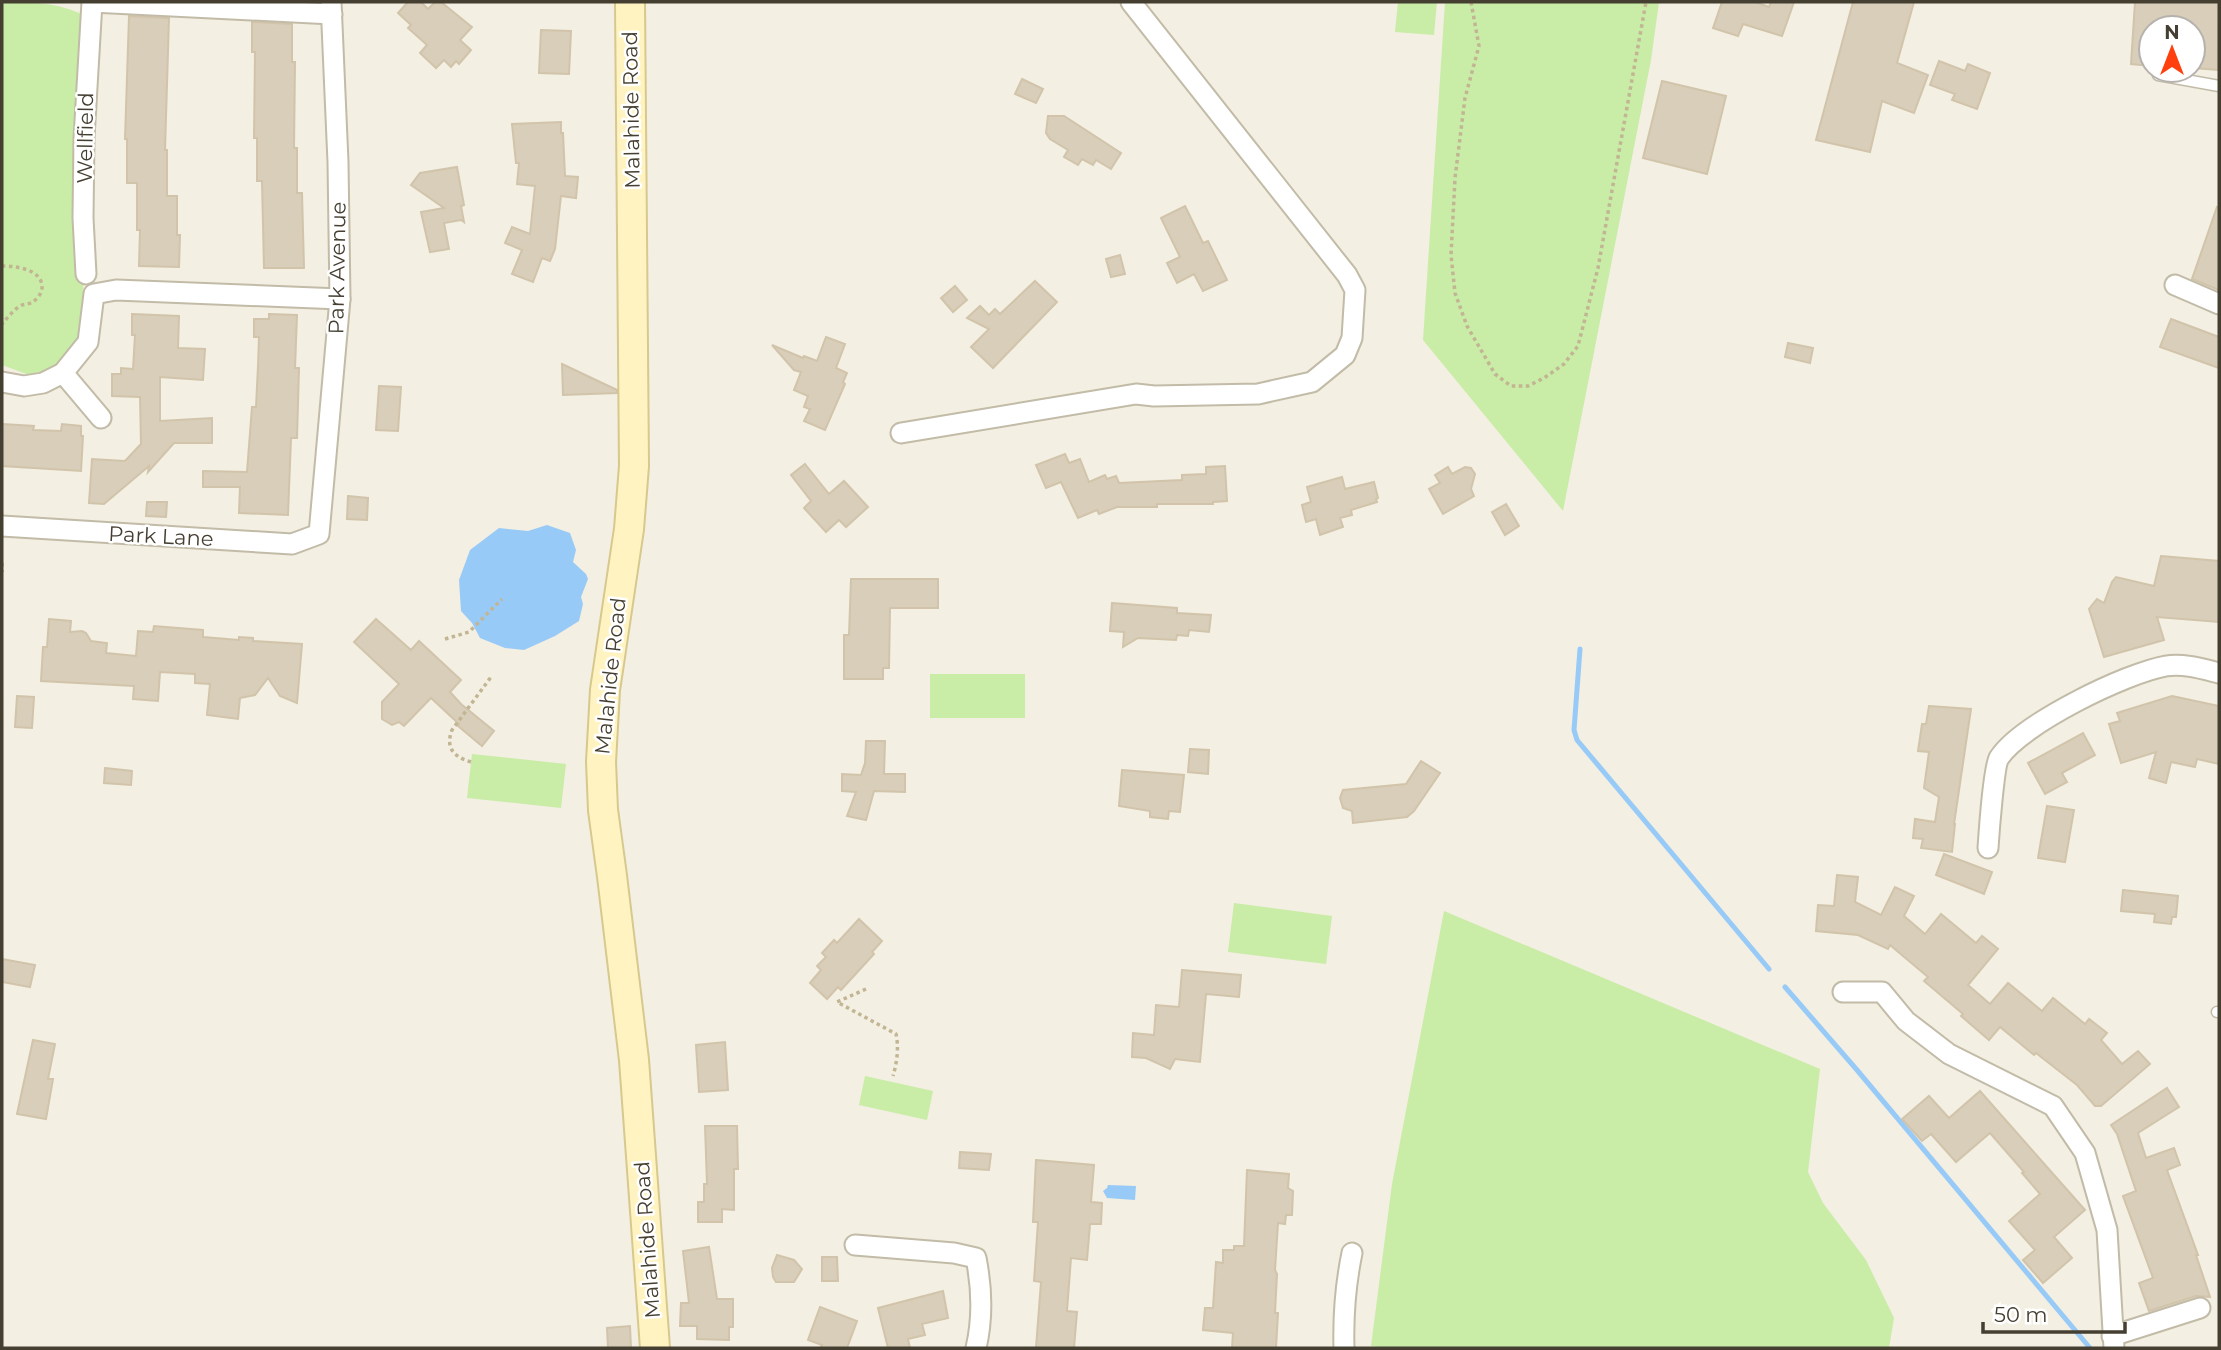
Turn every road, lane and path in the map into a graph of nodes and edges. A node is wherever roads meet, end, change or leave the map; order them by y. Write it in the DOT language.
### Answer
graph roads {
  1 [pos="92,2"];
  2 [pos="629,2"];
  3 [pos="1131,2"];
  4 [pos="1471,2"];
  5 [pos="1646,2"];
  6 [pos="332,8"];
  7 [pos="2,266"];
  8 [pos="86,274"];
  9 [pos="2175,285"];
  10 [pos="340,299"];
  11 [pos="2219,304"];
  12 [pos="2,324"];
  13 [pos="63,373"];
  14 [pos="2,382"];
  15 [pos="101,418"];
  16 [pos="901,433"];
  17 [pos="2,526"];
  18 [pos="319,534"];
  19 [pos="2,563"];
  20 [pos="2,572"];
  21 [pos="502,599"];
  22 [pos="445,639"];
  23 [pos="2219,673"];
  24 [pos="491,677"];
  25 [pos="471,762"];
  26 [pos="1988,848"];
  27 [pos="866,989"];
  28 [pos="1843,992"];
  29 [pos="893,1076"];
  30 [pos="855,1245"];
  31 [pos="1352,1253"];
  32 [pos="2200,1308"];
  33 [pos="2113,1342"];
  34 [pos="655,1348"];
  35 [pos="976,1348"];
  36 [pos="1344,1348"];
  1 -- 6 [label="street, Wellfield"];
  1 -- 8 [label="street, Wellfield"];
  2 -- 34 [label="main road, Malahide Road"];
  3 -- 16 [label="street"];
  4 -- 5 [label="path"];
  6 -- 10 [label="street, Park Avenue"];
  7 -- 12 [label="path"];
  9 -- 11 [label="street"];
  10 -- 13 [label="street"];
  10 -- 18 [label="street, Park Avenue"];
  13 -- 14 [label="street"];
  13 -- 15 [label="street"];
  17 -- 18 [label="street, Park Lane"];
  19 -- 20 [label="path"];
  21 -- 22 [label="path"];
  23 -- 26 [label="street"];
  24 -- 25 [label="path"];
  27 -- 29 [label="path"];
  28 -- 33 [label="street"];
  30 -- 35 [label="street"];
  31 -- 36 [label="street"];
  32 -- 33 [label="street"];
}
